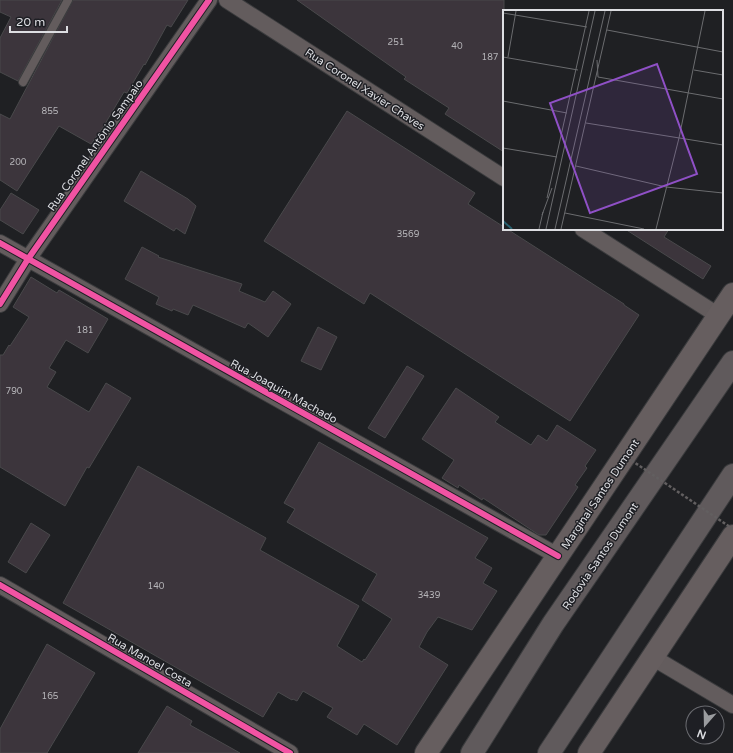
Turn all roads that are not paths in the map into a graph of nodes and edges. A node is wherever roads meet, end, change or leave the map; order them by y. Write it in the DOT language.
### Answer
graph roads {
  1 [pos="68,0"];
  2 [pos="209,0"];
  3 [pos="227,0"];
  4 [pos="23,82"];
  5 [pos="503,177"];
  6 [pos="585,230"];
  7 [pos="0,243"];
  8 [pos="28,259"];
  9 [pos="733,294"];
  10 [pos="0,304"];
  11 [pos="719,316"];
  12 [pos="733,362"];
  13 [pos="733,475"];
  14 [pos="733,536"];
  15 [pos="558,556"];
  16 [pos="0,585"];
  17 [pos="652,657"];
  18 [pos="733,705"];
  19 [pos="290,753"];
  20 [pos="426,753"];
  21 [pos="472,753"];
  22 [pos="549,753"];
  23 [pos="588,753"];
  1 -- 4 [label="lane"];
  2 -- 8 [label="street, Rua Coronel Antônio Sampaio"];
  3 -- 5 [label="street, Rua Coronel Xavier Chaves"];
  6 -- 11 [label="street"];
  7 -- 8 [label="street, Rua Joaquim Machado"];
  8 -- 10 [label="street, Rua Coronel Antônio Sampaio"];
  8 -- 15 [label="street, Rua Joaquim Machado"];
  9 -- 11 [label="main road, Marginal Santos Dumont"];
  11 -- 15 [label="main road, Marginal Santos Dumont"];
  12 -- 21 [label="highway, Rodovia Santos Dumont"];
  13 -- 22 [label="highway"];
  14 -- 17 [label="main road"];
  15 -- 20 [label="main road, Marginal Santos Dumont"];
  16 -- 19 [label="street, Rua Manoel Costa"];
  17 -- 18 [label="street"];
  17 -- 23 [label="main road"];
}
